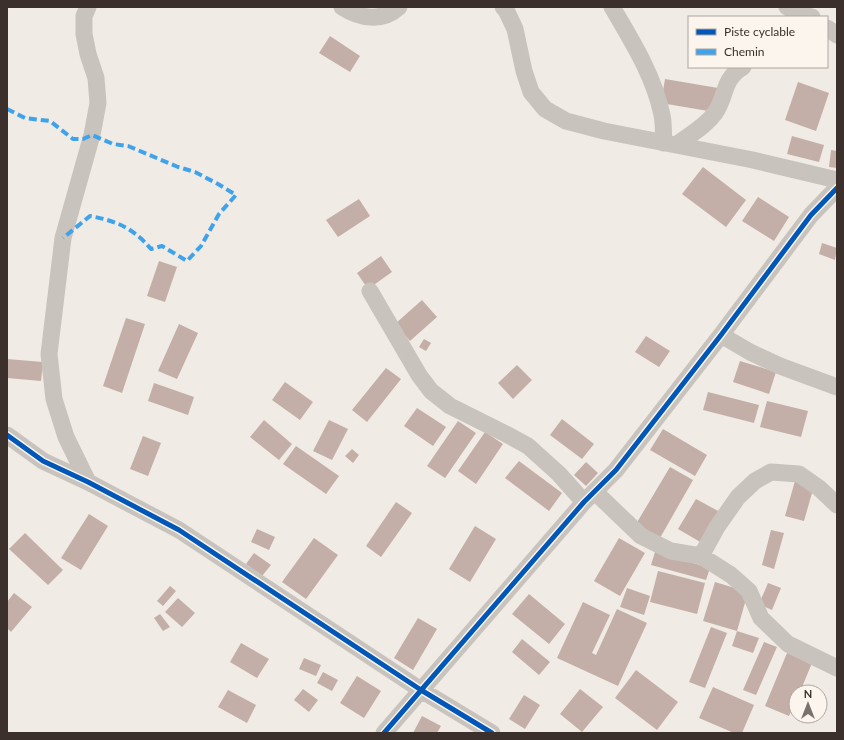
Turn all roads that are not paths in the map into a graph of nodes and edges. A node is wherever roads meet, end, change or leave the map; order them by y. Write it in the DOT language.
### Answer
graph roads {
  1 [pos="88,7"];
  2 [pos="342,7"];
  3 [pos="399,7"];
  4 [pos="503,7"];
  5 [pos="612,7"];
  6 [pos="828,29"];
  7 [pos="837,35"];
  8 [pos="742,68"];
  9 [pos="670,144"];
  10 [pos="837,180"];
  11 [pos="837,188"];
  12 [pos="370,291"];
  13 [pos="721,335"];
  14 [pos="837,387"];
  15 [pos="7,434"];
  16 [pos="88,482"];
  17 [pos="589,497"];
  18 [pos="837,505"];
  19 [pos="701,556"];
  20 [pos="837,668"];
  21 [pos="421,690"];
  22 [pos="384,733"];
  23 [pos="492,733"];
  1 -- 16 [label="street"];
  2 -- 3 [label="street"];
  4 -- 9 [label="street"];
  5 -- 9 [label="street"];
  6 -- 7 [label="street"];
  8 -- 9 [label="street"];
  9 -- 10 [label="street"];
  11 -- 13 [label="street"];
  12 -- 17 [label="street"];
  13 -- 14 [label="street"];
  13 -- 17 [label="street"];
  15 -- 16 [label="street"];
  16 -- 21 [label="street"];
  17 -- 19 [label="street"];
  17 -- 21 [label="street"];
  18 -- 19 [label="street"];
  19 -- 20 [label="street"];
  21 -- 22 [label="street"];
  21 -- 23 [label="street"];
}
